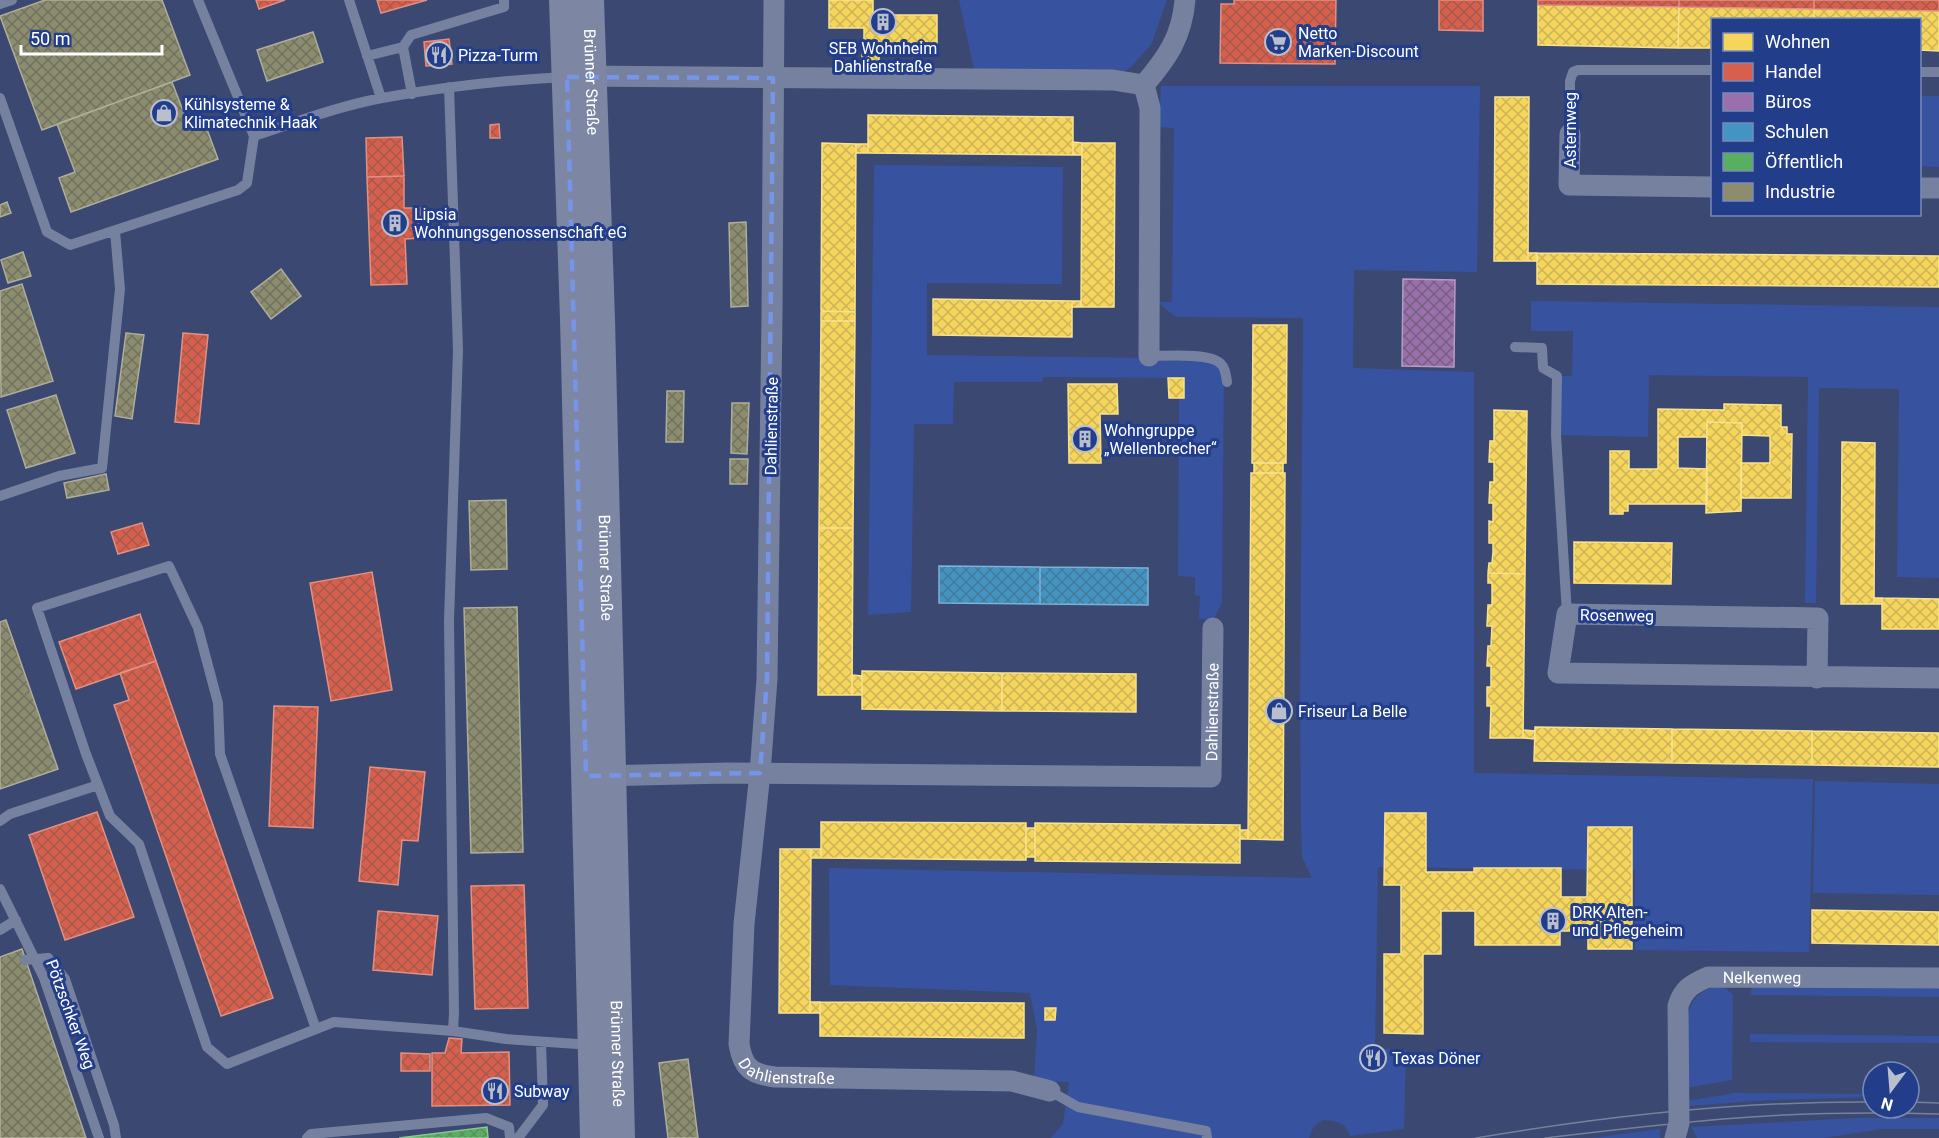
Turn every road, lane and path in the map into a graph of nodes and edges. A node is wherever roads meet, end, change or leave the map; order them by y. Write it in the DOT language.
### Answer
graph roads {
  1 [pos="12,0"];
  2 [pos="198,0"];
  3 [pos="349,0"];
  4 [pos="504,0"];
  5 [pos="564,0"];
  6 [pos="589,0"];
  7 [pos="774,0"];
  8 [pos="1185,0"];
  9 [pos="0,4"];
  10 [pos="403,47"];
  11 [pos="367,56"];
  12 [pos="1711,70"];
  13 [pos="1921,72"];
  14 [pos="1939,72"];
  15 [pos="579,76"];
  16 [pos="773,78"];
  17 [pos="1144,85"];
  18 [pos="449,87"];
  19 [pos="412,94"];
  20 [pos="0,98"];
  21 [pos="381,98"];
  22 [pos="1570,134"];
  23 [pos="254,136"];
  24 [pos="1711,187"];
  25 [pos="1921,188"];
  26 [pos="1939,188"];
  27 [pos="115,231"];
  28 [pos="1515,347"];
  29 [pos="1149,356"];
  30 [pos="1227,382"];
  31 [pos="0,496"];
  32 [pos="1567,614"];
  33 [pos="1213,628"];
  34 [pos="1817,678"];
  35 [pos="1939,678"];
  36 [pos="760,773"];
  37 [pos="599,776"];
  38 [pos="98,786"];
  39 [pos="0,821"];
  40 [pos="0,890"];
  41 [pos="16,920"];
  42 [pos="0,930"];
  43 [pos="25,960"];
  44 [pos="1939,978"];
  45 [pos="316,1029"];
  46 [pos="453,1031"];
  47 [pos="541,1042"];
  48 [pos="593,1045"];
  49 [pos="1050,1091"];
  50 [pos="1681,1133"];
  51 [pos="99,1138"];
  52 [pos="116,1138"];
  53 [pos="307,1138"];
  54 [pos="510,1138"];
  55 [pos="518,1138"];
  56 [pos="595,1138"];
  57 [pos="620,1138"];
  58 [pos="1207,1138"];
  1 -- 9 [label="lane"];
  2 -- 23 [label="lane"];
  3 -- 11 [label="lane"];
  4 -- 10 [label="lane"];
  5 -- 15 [label="main road, Brünner Straße"];
  6 -- 15 [label="main road, Brünner Straße"];
  7 -- 16 [label="street, Dahlienstraße"];
  8 -- 17 [label="street"];
  10 -- 11 [label="lane"];
  10 -- 19 [label="lane"];
  11 -- 21 [label="lane"];
  12 -- 22 [label="lane, Asternweg"];
  13 -- 14 [label="lane"];
  15 -- 16 [label="street"];
  15 -- 18 [label="lane, Brünner Straße"];
  15 -- 37 [label="main road, Brünner Straße"];
  16 -- 17 [label="street"];
  16 -- 36 [label="street, Dahlienstraße"];
  17 -- 29 [label="street"];
  18 -- 19 [label="lane, Brünner Straße"];
  18 -- 46 [label="lane"];
  19 -- 21 [label="lane, Brünner Straße"];
  20 -- 27 [label="lane"];
  21 -- 23 [label="lane, Brünner Straße"];
  22 -- 24 [label="street, Asternweg"];
  23 -- 27 [label="lane"];
  25 -- 26 [label="street"];
  27 -- 31 [label="lane"];
  28 -- 32 [label="lane"];
  29 -- 30 [label="lane"];
  32 -- 34 [label="street, Rosenweg"];
  32 -- 34 [label="street, Rosenweg"];
  33 -- 36 [label="street, Dahlienstraße"];
  34 -- 35 [label="street, Rosenweg"];
  36 -- 37 [label="street, Dahlienstraße"];
  36 -- 49 [label="street, Dahlienstraße"];
  37 -- 48 [label="main road, Brünner Straße"];
  37 -- 57 [label="main road, Brünner Straße"];
  38 -- 39 [label="lane"];
  38 -- 45 [label="lane"];
  38 -- 45 [label="lane"];
  40 -- 41 [label="lane, Pötzschker Weg"];
  41 -- 42 [label="lane"];
  41 -- 51 [label="lane, Pötzschker Weg"];
  43 -- 52 [label="lane, bridge"];
  44 -- 50 [label="street, Nelkenweg"];
  45 -- 46 [label="lane"];
  46 -- 47 [label="lane"];
  47 -- 48 [label="lane"];
  47 -- 55 [label="lane"];
  48 -- 56 [label="main road, Brünner Straße"];
  49 -- 58 [label="lane"];
  53 -- 54 [label="lane"];
}
